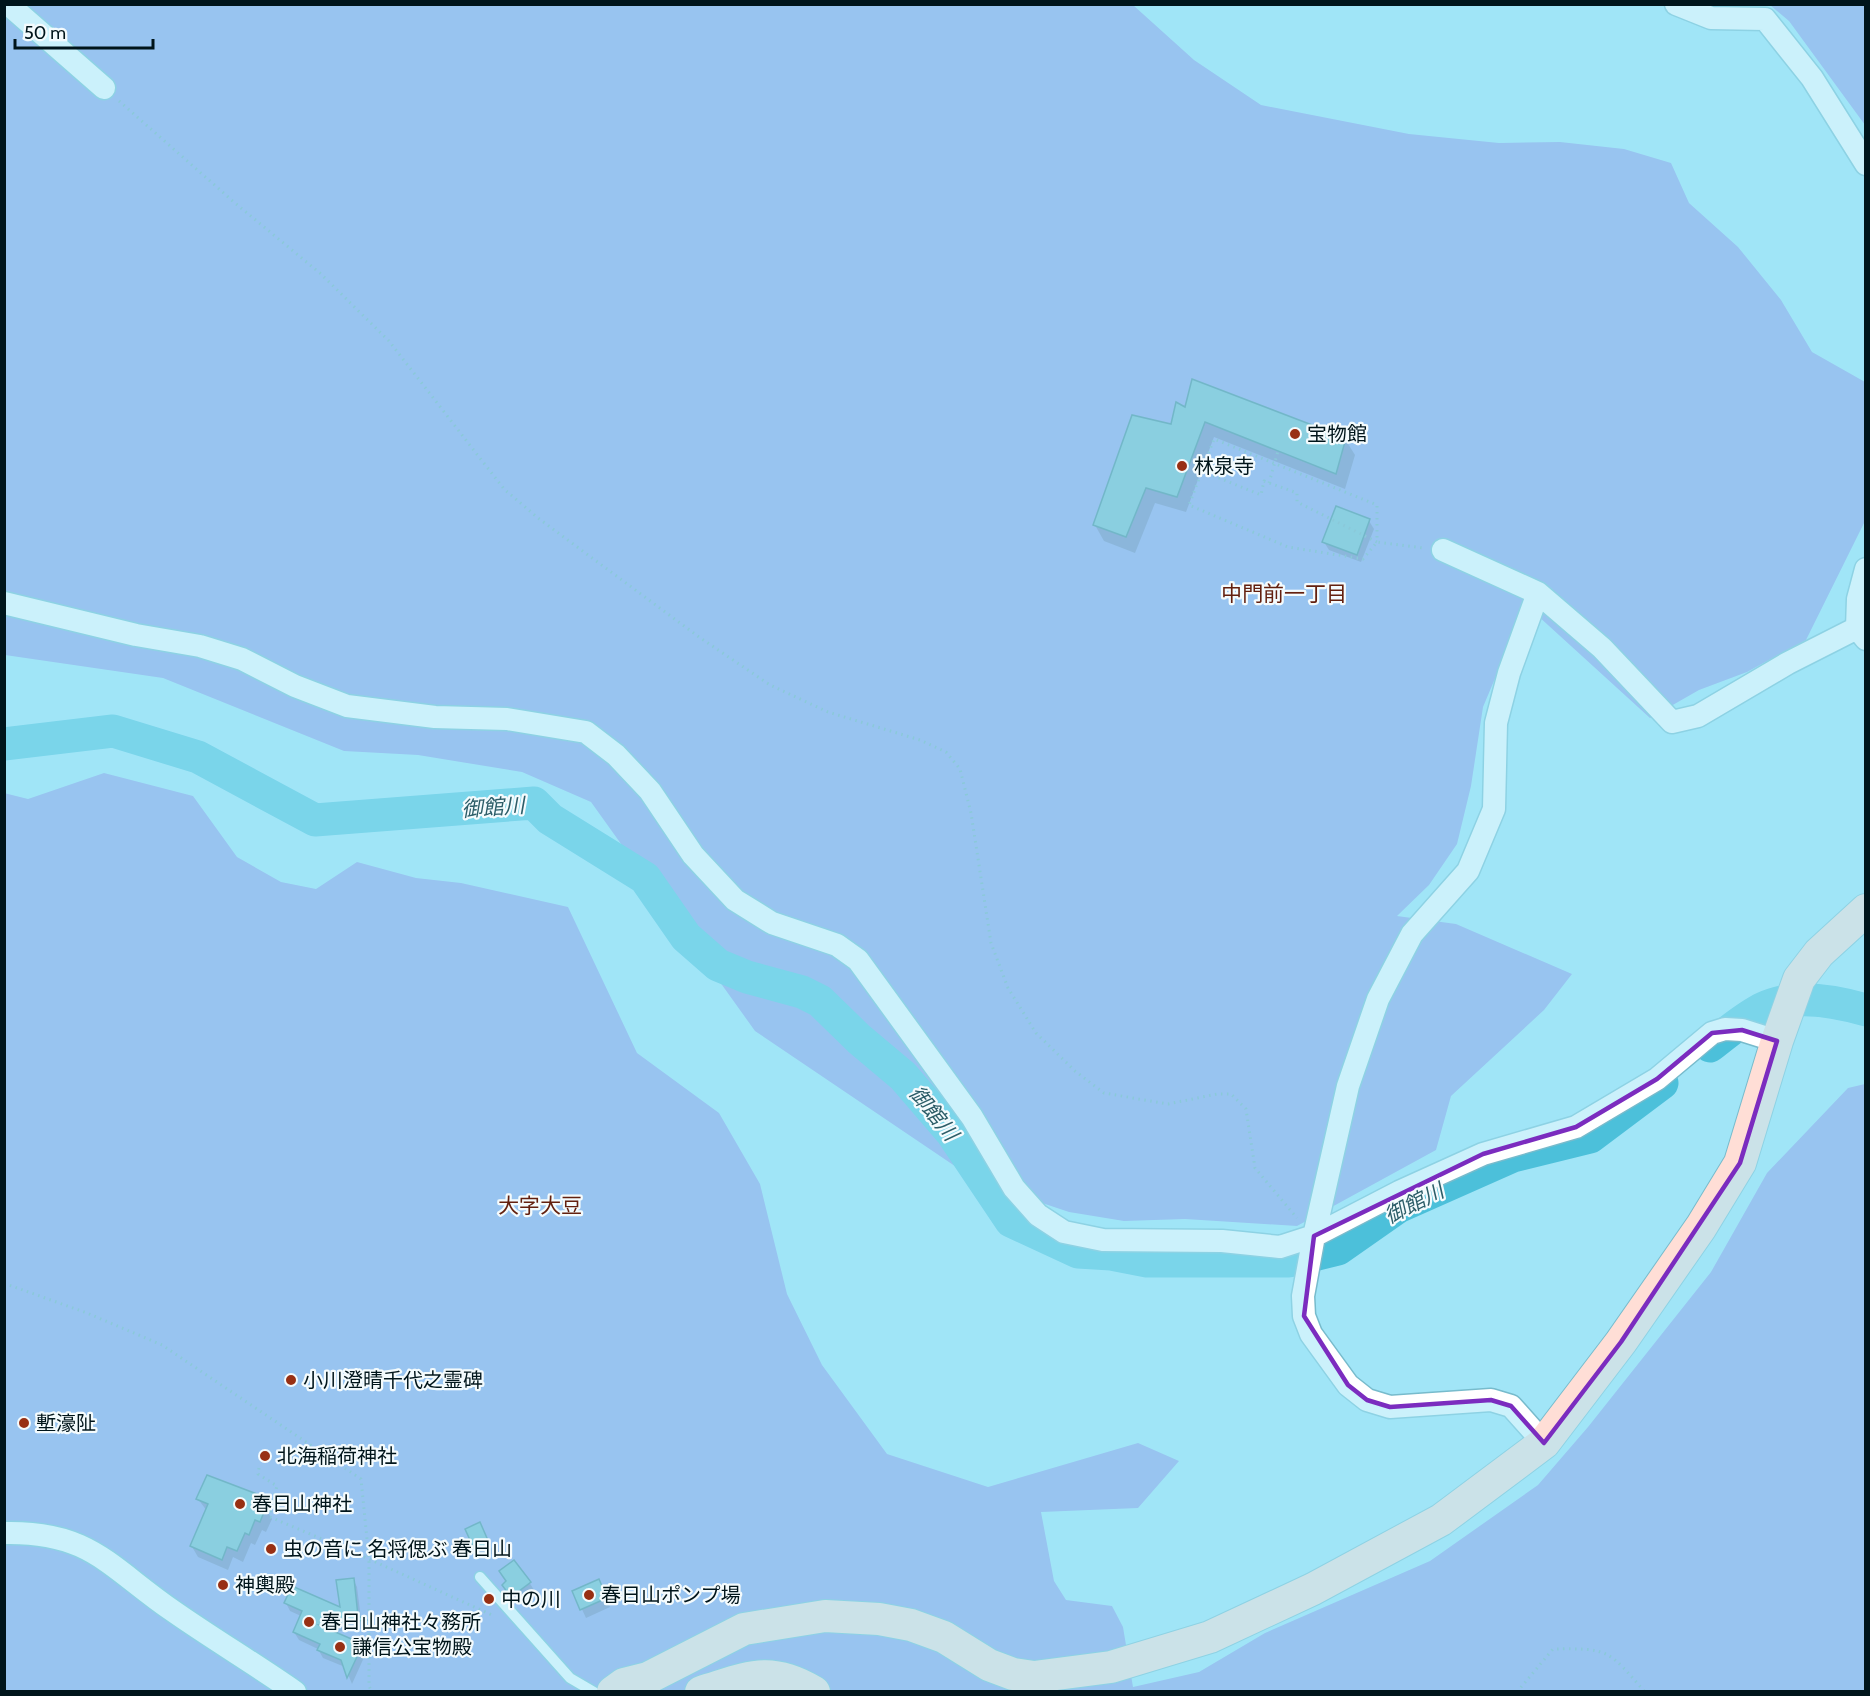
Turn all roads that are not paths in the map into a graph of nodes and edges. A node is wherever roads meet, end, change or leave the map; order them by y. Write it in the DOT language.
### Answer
graph roads {
  1 [pos="8,4"];
  2 [pos="1676,4"];
  3 [pos="104,88"];
  4 [pos="1866,164"];
  5 [pos="1443,550"];
  6 [pos="1866,569"];
  7 [pos="1538,593"];
  8 [pos="4,603"];
  9 [pos="1861,633"];
  10 [pos="1866,910"];
  11 [pos="1777,1041"];
  12 [pos="1314,1236"];
  13 [pos="1544,1443"];
  14 [pos="4,1533"];
  15 [pos="480,1577"];
  16 [pos="295,1692"];
  17 [pos="594,1692"];
  18 [pos="613,1692"];
  19 [pos="701,1692"];
  20 [pos="814,1692"];
  1 -- 3 [label="street"];
  2 -- 4 [label="street"];
  5 -- 7 [label="street"];
  6 -- 9 [label="street"];
  7 -- 9 [label="street"];
  7 -- 12 [label="street"];
  8 -- 12 [label="street"];
  10 -- 11 [label="main road"];
  11 -- 12 [label="street"];
  11 -- 13 [label="main road"];
  12 -- 13 [label="street"];
  13 -- 18 [label="main road"];
  14 -- 16 [label="street"];
  15 -- 17 [label="lane"];
  19 -- 20 [label="main road"];
}
